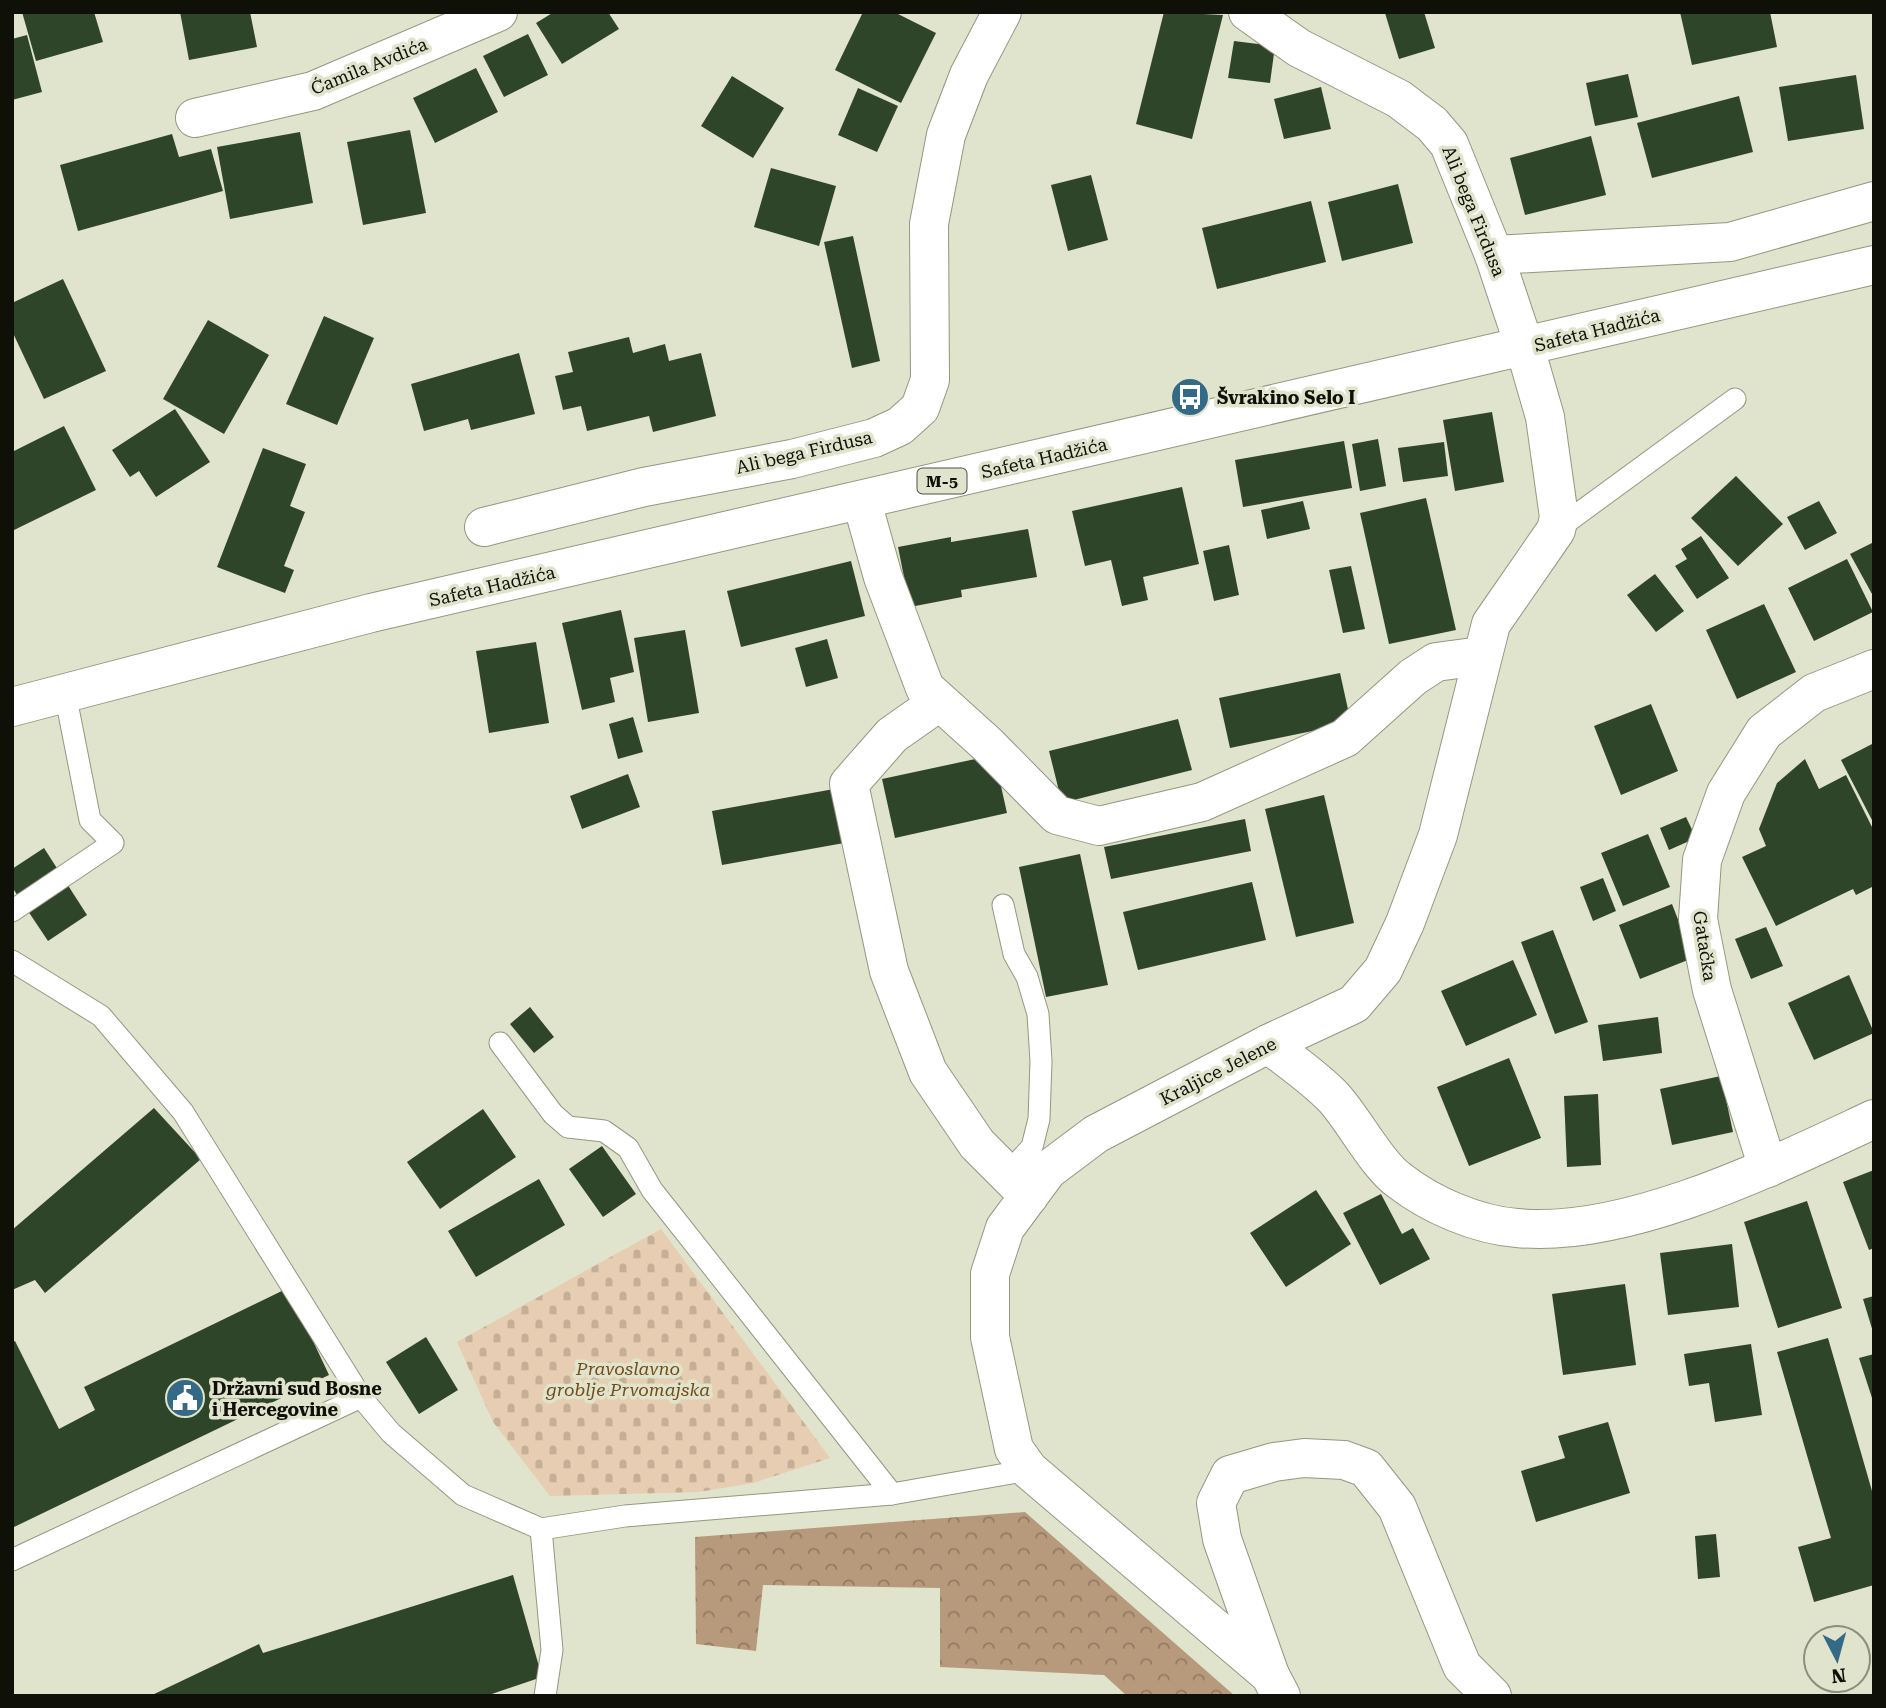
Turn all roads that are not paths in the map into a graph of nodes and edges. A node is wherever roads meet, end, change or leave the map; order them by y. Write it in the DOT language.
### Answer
graph roads {
  1 [pos="498,12"];
  2 [pos="1002,12"];
  3 [pos="1248,12"];
  4 [pos="195,118"];
  5 [pos="1874,201"];
  6 [pos="1494,255"];
  7 [pos="1874,265"];
  8 [pos="1525,348"];
  9 [pos="1735,399"];
  10 [pos="862,502"];
  11 [pos="484,527"];
  12 [pos="1556,530"];
  13 [pos="1481,656"];
  14 [pos="1874,669"];
  15 [pos="65,693"];
  16 [pos="939,702"];
  17 [pos="12,707"];
  18 [pos="1003,905"];
  19 [pos="12,911"];
  20 [pos="12,961"];
  21 [pos="500,1043"];
  22 [pos="1268,1044"];
  23 [pos="1874,1119"];
  24 [pos="1768,1168"];
  25 [pos="1018,1185"];
  26 [pos="361,1397"];
  27 [pos="1029,1471"];
  28 [pos="892,1494"];
  29 [pos="541,1530"];
  30 [pos="12,1560"];
  31 [pos="1276,1686"];
  32 [pos="545,1696"];
  33 [pos="1492,1696"];
  1 -- 4 [label="street, Ćamila Avdića"];
  2 -- 11 [label="street, Ali bega Firdusa"];
  3 -- 6 [label="street, Ali bega Firdusa"];
  5 -- 6 [label="street"];
  6 -- 8 [label="street, Ali bega Firdusa"];
  7 -- 8 [label="street, Safeta Hadžića / M-5"];
  8 -- 10 [label="street, Safeta Hadžića / M-5"];
  8 -- 12 [label="street"];
  9 -- 12 [label="lane"];
  10 -- 15 [label="street, Safeta Hadžića / M-5"];
  10 -- 16 [label="street"];
  12 -- 13 [label="street, Kraljice Jelene"];
  13 -- 16 [label="street"];
  13 -- 22 [label="street, Kraljice Jelene"];
  14 -- 24 [label="street, Gatačka"];
  15 -- 17 [label="street, Safeta Hadžića / M-5"];
  15 -- 19 [label="lane"];
  16 -- 25 [label="street"];
  18 -- 25 [label="lane"];
  20 -- 26 [label="lane"];
  21 -- 28 [label="lane"];
  22 -- 24 [label="street"];
  22 -- 25 [label="street, Kraljice Jelene"];
  23 -- 24 [label="street"];
  25 -- 27 [label="street, Kraljice Jelene"];
  26 -- 29 [label="lane"];
  26 -- 30 [label="lane"];
  27 -- 28 [label="lane"];
  27 -- 31 [label="street, Kraljice Jelene"];
  28 -- 29 [label="lane"];
  29 -- 32 [label="lane"];
  31 -- 33 [label="street"];
}
